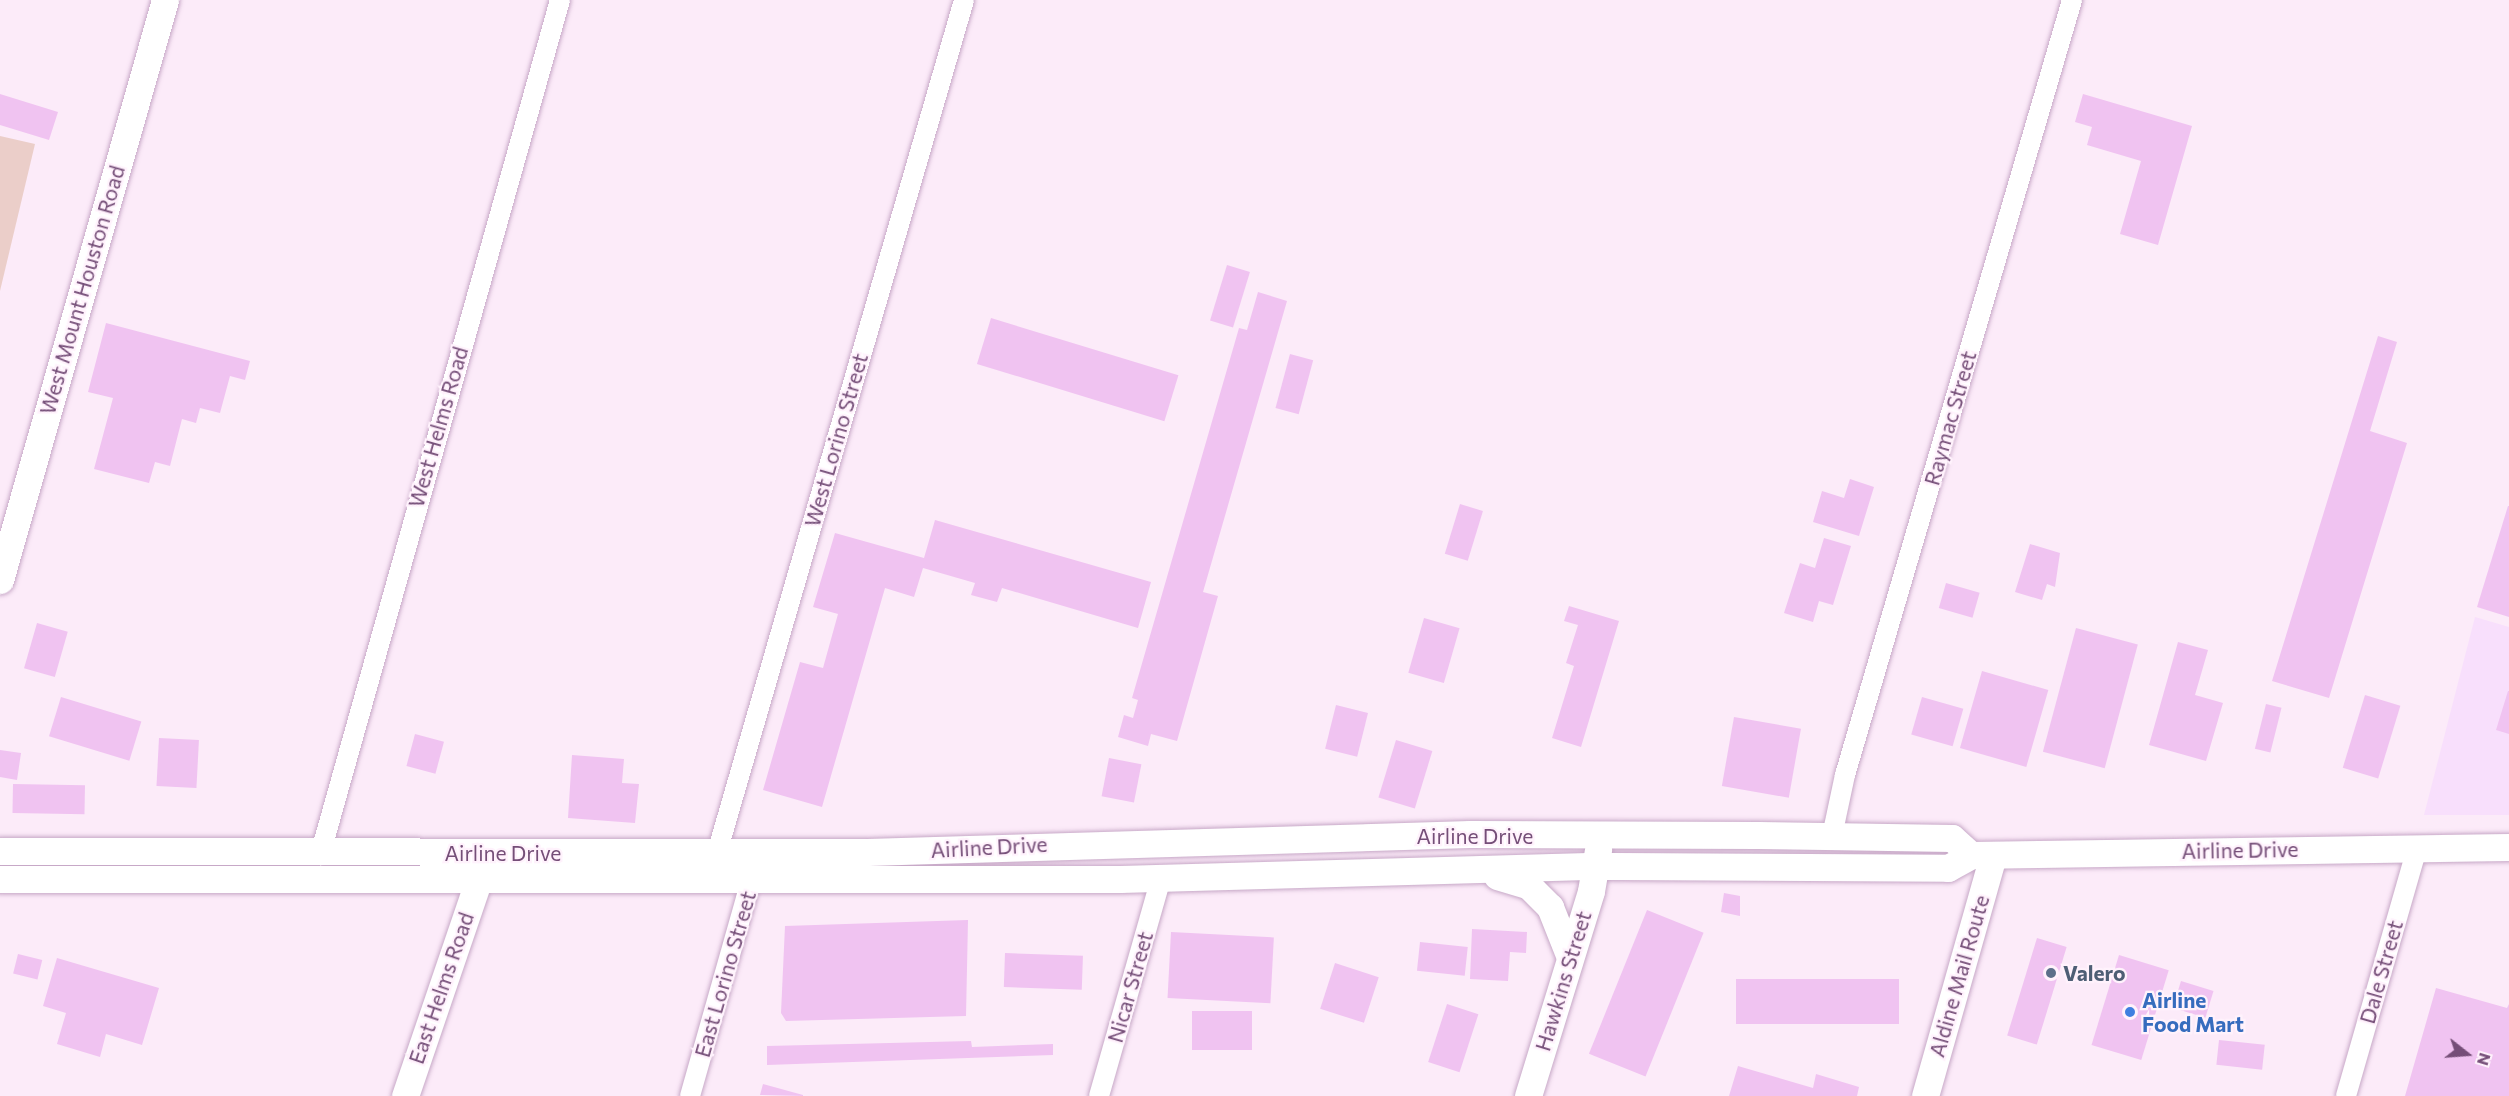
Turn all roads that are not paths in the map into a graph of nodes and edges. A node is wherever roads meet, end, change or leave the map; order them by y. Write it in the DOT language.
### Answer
graph roads {
  1 [pos="165,0"];
  2 [pos="560,0"];
  3 [pos="964,0"];
  4 [pos="2072,0"];
  5 [pos="0,580"];
  6 [pos="1599,836"];
  7 [pos="1832,836"];
  8 [pos="2509,848"];
  9 [pos="2417,849"];
  10 [pos="0,851"];
  11 [pos="718,852"];
  12 [pos="758,852"];
  13 [pos="320,855"];
  14 [pos="1982,855"];
  15 [pos="1598,866"];
  16 [pos="1471,868"];
  17 [pos="1161,878"];
  18 [pos="0,879"];
  19 [pos="709,880"];
  20 [pos="752,880"];
  21 [pos="478,881"];
  22 [pos="1569,955"];
  23 [pos="405,1096"];
  24 [pos="690,1096"];
  25 [pos="1099,1096"];
  26 [pos="1528,1096"];
  27 [pos="1925,1096"];
  28 [pos="2346,1096"];
  1 -- 5 [label="main road, West Mount Houston Road"];
  2 -- 13 [label="street, West Helms Road"];
  3 -- 11 [label="street, West Lorino Street"];
  4 -- 7 [label="street, Raymac Street"];
  6 -- 7 [label="main road, Airline Drive"];
  6 -- 12 [label="main road, Airline Drive"];
  6 -- 15 [label="main road, Hawkins Street"];
  7 -- 14 [label="main road, Airline Drive"];
  8 -- 9 [label="main road, Airline Drive"];
  9 -- 14 [label="main road, Airline Drive"];
  9 -- 28 [label="street, Dale Street"];
  10 -- 13 [label="main road, Airline Drive"];
  11 -- 12 [label="main road, Airline Drive"];
  11 -- 13 [label="main road, Airline Drive"];
  11 -- 19 [label="street, West Lorino Street"];
  12 -- 20 [label="street, East Lorino Street"];
  14 -- 15 [label="main road, Airline Drive"];
  14 -- 27 [label="main road, Aldine Mail Route"];
  15 -- 16 [label="main road, Airline Drive"];
  15 -- 22 [label="main road, Hawkins Street"];
  16 -- 17 [label="main road, Airline Drive"];
  16 -- 22 [label="main road"];
  17 -- 20 [label="main road, Airline Drive"];
  17 -- 25 [label="street, Nicar Street"];
  18 -- 21 [label="main road, Airline Drive"];
  19 -- 20 [label="main road, Airline Drive"];
  19 -- 21 [label="main road, Airline Drive"];
  20 -- 24 [label="street, East Lorino Street"];
  21 -- 23 [label="main road, East Helms Road"];
  22 -- 26 [label="main road, Hawkins Street"];
}
